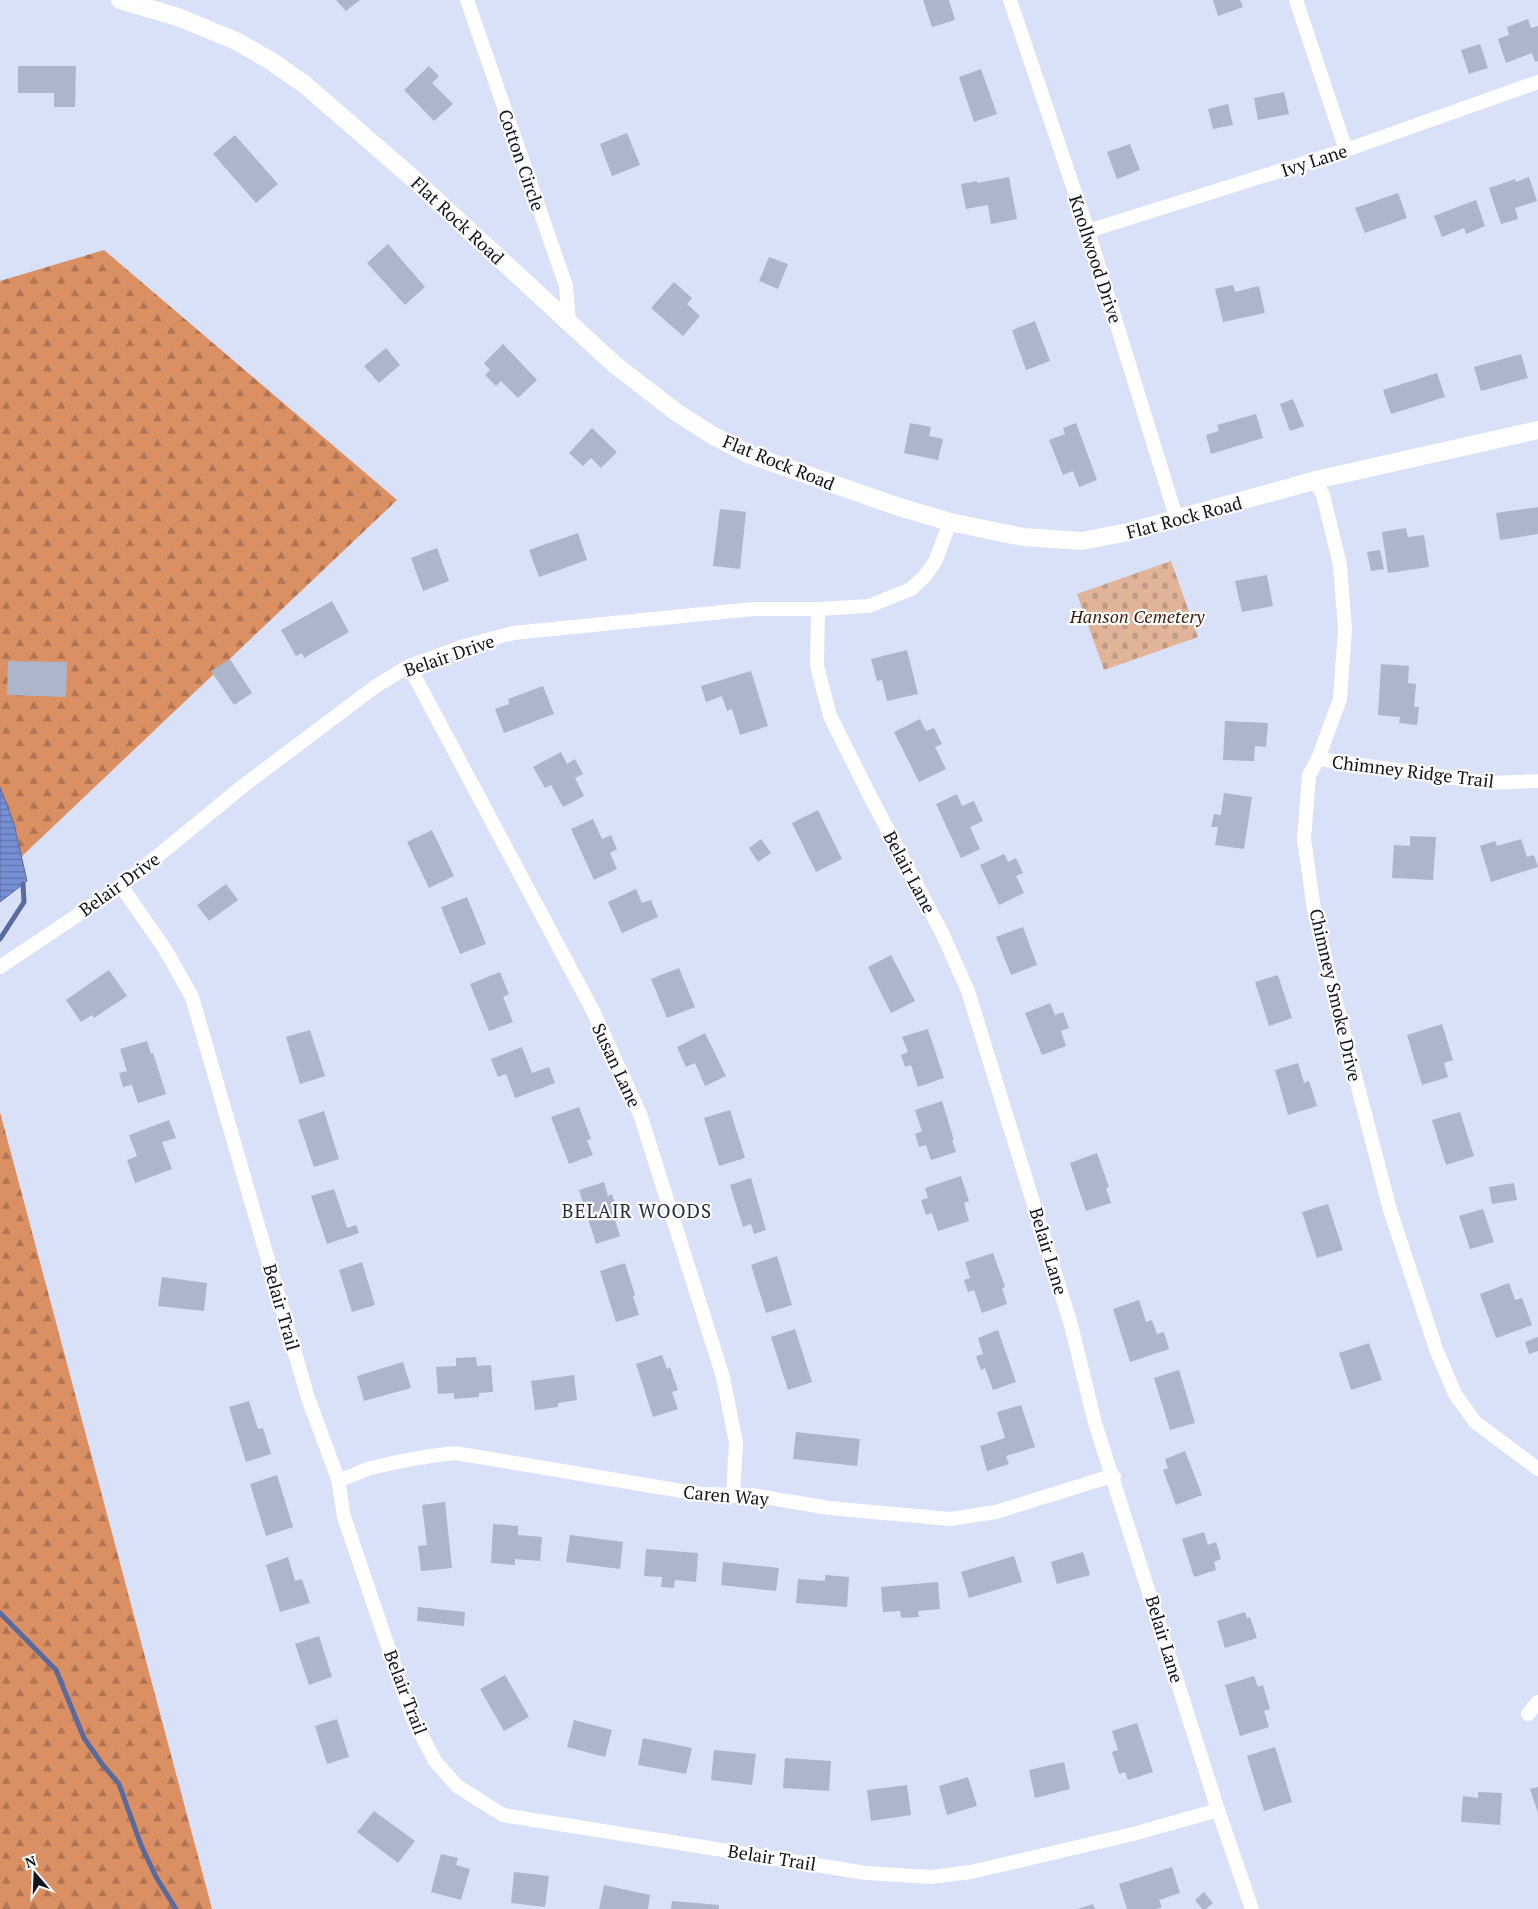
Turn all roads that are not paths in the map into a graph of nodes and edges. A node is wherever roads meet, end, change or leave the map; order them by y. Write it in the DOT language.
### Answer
graph roads {
  1 [pos="120,0"];
  2 [pos="467,0"];
  3 [pos="1010,0"];
  4 [pos="1296,0"];
  5 [pos="1538,82"];
  6 [pos="1346,150"];
  7 [pos="1088,231"];
  8 [pos="569,322"];
  9 [pos="1538,430"];
  10 [pos="1320,479"];
  11 [pos="1177,520"];
  12 [pos="950,522"];
  13 [pos="818,609"];
  14 [pos="409,666"];
  15 [pos="1318,759"];
  16 [pos="1538,781"];
  17 [pos="121,886"];
  18 [pos="0,967"];
  19 [pos="1538,1469"];
  20 [pos="1114,1477"];
  21 [pos="338,1479"];
  22 [pos="733,1496"];
  23 [pos="1538,1702"];
  24 [pos="1528,1714"];
  25 [pos="1218,1810"];
  26 [pos="1252,1909"];
  1 -- 8 [label="street, Flat Rock Road"];
  2 -- 8 [label="street, Cotton Circle"];
  3 -- 7 [label="street, Knollwood Drive"];
  4 -- 6 [label="street"];
  5 -- 6 [label="street, Ivy Lane"];
  6 -- 7 [label="street, Ivy Lane"];
  7 -- 11 [label="street, Knollwood Drive"];
  8 -- 12 [label="street, Flat Rock Road"];
  9 -- 10 [label="street, Flat Rock Road"];
  10 -- 11 [label="street, Flat Rock Road"];
  10 -- 15 [label="street, Chimney Smoke Drive"];
  11 -- 12 [label="street, Flat Rock Road"];
  12 -- 13 [label="street, Belair Drive"];
  13 -- 14 [label="street, Belair Drive"];
  13 -- 20 [label="street, Belair Lane"];
  14 -- 17 [label="street, Belair Drive"];
  14 -- 22 [label="street, Susan Lane"];
  15 -- 16 [label="street, Chimney Ridge Trail"];
  15 -- 19 [label="street, Chimney Smoke Drive"];
  17 -- 18 [label="street, Belair Drive"];
  17 -- 21 [label="street, Belair Trail"];
  20 -- 22 [label="street, Caren Way"];
  20 -- 25 [label="street, Belair Lane"];
  21 -- 22 [label="street, Caren Way"];
  21 -- 25 [label="street, Belair Trail"];
  23 -- 24 [label="street"];
  25 -- 26 [label="street, Belair Lane"];
}
